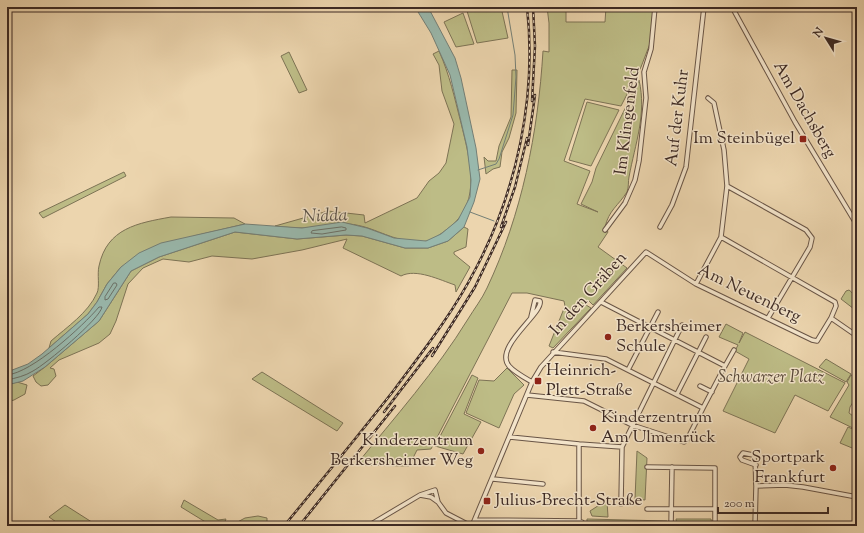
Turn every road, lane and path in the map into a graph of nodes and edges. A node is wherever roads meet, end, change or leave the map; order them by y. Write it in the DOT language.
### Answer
graph roads {
  1 [pos="655,7"];
  2 [pos="704,7"];
  3 [pos="732,7"];
  4 [pos="708,98"];
  5 [pos="727,186"];
  6 [pos="857,225"];
  7 [pos="660,227"];
  8 [pos="605,230"];
  9 [pos="721,237"];
  10 [pos="649,252"];
  11 [pos="792,276"];
  12 [pos="696,284"];
  13 [pos="601,302"];
  14 [pos="658,312"];
  15 [pos="531,317"];
  16 [pos="768,318"];
  17 [pos="831,318"];
  18 [pos="682,325"];
  19 [pos="650,328"];
  20 [pos="857,336"];
  21 [pos="706,338"];
  22 [pos="674,341"];
  23 [pos="734,350"];
  24 [pos="553,352"];
  25 [pos="698,352"];
  26 [pos="725,366"];
  27 [pos="628,370"];
  28 [pos="653,381"];
  29 [pos="532,382"];
  30 [pos="700,386"];
  31 [pos="712,392"];
  32 [pos="677,394"];
  33 [pos="527,395"];
  34 [pos="703,408"];
  35 [pos="632,425"];
  36 [pos="510,437"];
  37 [pos="579,444"];
  38 [pos="622,447"];
  39 [pos="756,465"];
  40 [pos="647,467"];
  41 [pos="672,467"];
  42 [pos="493,479"];
  43 [pos="543,484"];
  44 [pos="756,486"];
  45 [pos="420,495"];
  46 [pos="857,497"];
  47 [pos="438,502"];
  48 [pos="622,504"];
  49 [pos="647,509"];
  50 [pos="671,509"];
  51 [pos="715,509"];
  52 [pos="475,520"];
  53 [pos="579,521"];
  54 [pos="368,526"];
  55 [pos="472,526"];
  56 [pos="584,526"];
  57 [pos="671,526"];
  58 [pos="715,526"];
  59 [pos="755,526"];
  1 -- 8 [label="street, Im Klingenfeld"];
  2 -- 7 [label="street, Auf der Kuhr"];
  3 -- 6 [label="street, Am Dachsberg"];
  4 -- 5 [label="street"];
  5 -- 9 [label="street"];
  5 -- 11 [label="street"];
  9 -- 11 [label="street"];
  9 -- 12 [label="street"];
  10 -- 12 [label="street, Am Neuenberg"];
  10 -- 13 [label="street, In den Gräben"];
  11 -- 16 [label="street"];
  11 -- 17 [label="street"];
  12 -- 16 [label="street, Am Neuenberg"];
  13 -- 19 [label="street"];
  13 -- 24 [label="street, In den Gräben"];
  14 -- 19 [label="street"];
  15 -- 15 [label="street"];
  15 -- 29 [label="street"];
  16 -- 17 [label="street, Am Neuenberg"];
  17 -- 20 [label="street"];
  18 -- 22 [label="street"];
  19 -- 22 [label="street"];
  19 -- 27 [label="street"];
  21 -- 25 [label="street"];
  22 -- 25 [label="street"];
  22 -- 28 [label="street"];
  23 -- 26 [label="street"];
  24 -- 27 [label="street"];
  24 -- 29 [label="street, In den Gräben"];
  25 -- 26 [label="street"];
  25 -- 32 [label="street"];
  26 -- 31 [label="street"];
  27 -- 28 [label="street"];
  28 -- 32 [label="street"];
  28 -- 35 [label="street"];
  29 -- 33 [label="street, In den Gräben"];
  30 -- 31 [label="street"];
  31 -- 34 [label="street"];
  32 -- 34 [label="street"];
  33 -- 35 [label="street"];
  33 -- 36 [label="street, In den Gräben"];
  34 -- 35 [label="street"];
  35 -- 38 [label="street"];
  36 -- 37 [label="street"];
  36 -- 42 [label="street, In den Gräben"];
  37 -- 38 [label="street"];
  37 -- 53 [label="street"];
  38 -- 48 [label="street"];
  39 -- 44 [label="street"];
  40 -- 41 [label="street"];
  41 -- 50 [label="street"];
  41 -- 51 [label="street"];
  42 -- 43 [label="street"];
  42 -- 52 [label="street, In den Gräben"];
  44 -- 46 [label="street"];
  44 -- 59 [label="street"];
  45 -- 47 [label="street"];
  45 -- 47 [label="street"];
  45 -- 54 [label="street"];
  47 -- 55 [label="street"];
  49 -- 50 [label="street"];
  50 -- 51 [label="street"];
  50 -- 57 [label="street"];
  51 -- 58 [label="street"];
  52 -- 53 [label="street"];
  52 -- 55 [label="street, In den Gräben"];
  53 -- 56 [label="street"];
}
